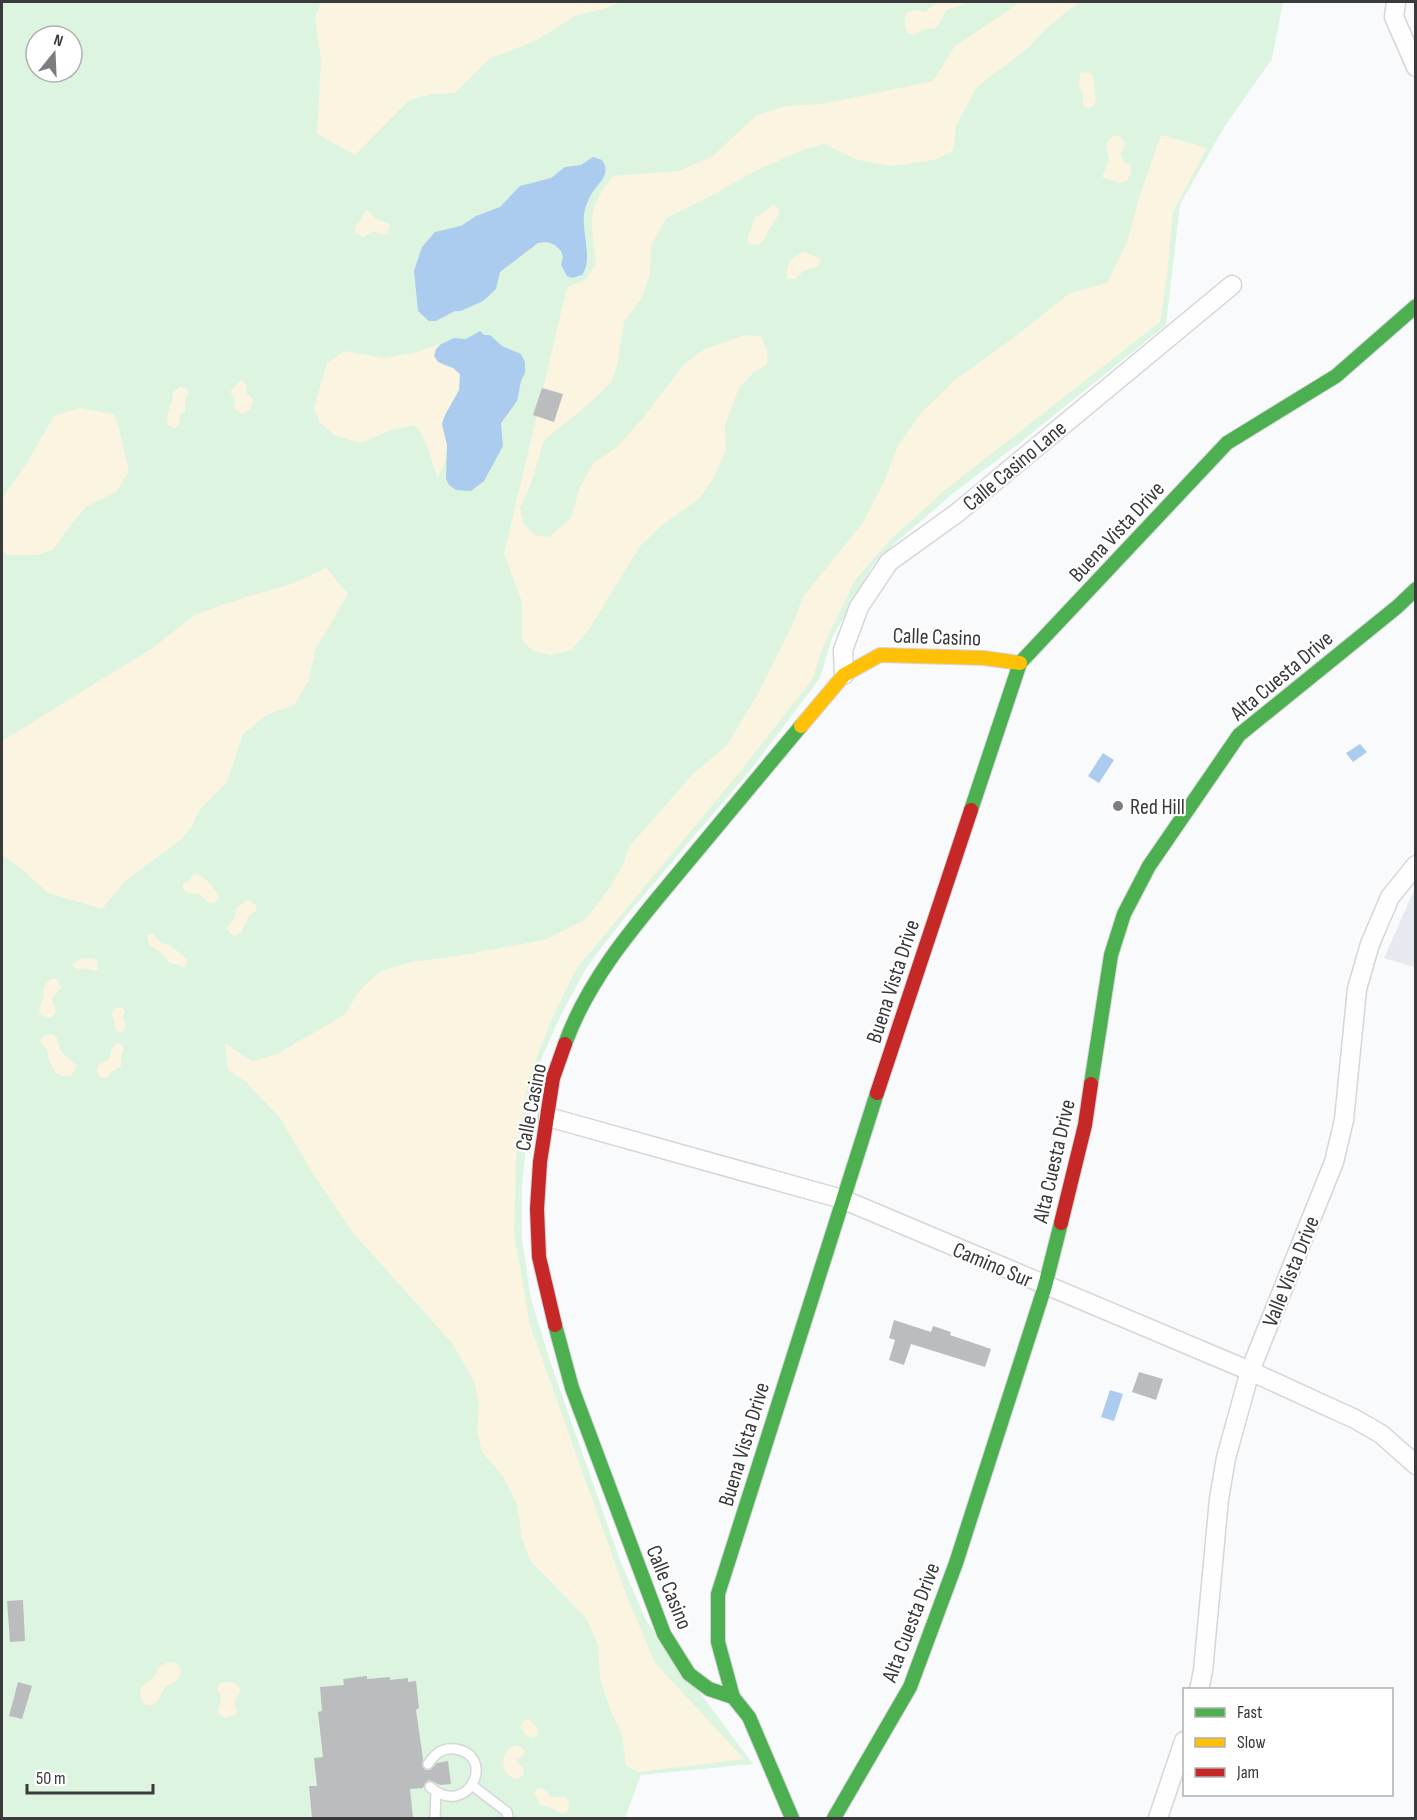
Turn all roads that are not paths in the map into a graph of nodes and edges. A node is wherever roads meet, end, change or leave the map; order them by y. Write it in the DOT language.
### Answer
graph roads {
  1 [pos="1396,2"];
  2 [pos="1416,67"];
  3 [pos="1233,285"];
  4 [pos="1416,306"];
  5 [pos="1416,589"];
  6 [pos="1020,663"];
  7 [pos="844,675"];
  8 [pos="1416,865"];
  9 [pos="548,1118"];
  10 [pos="842,1199"];
  11 [pos="1045,1286"];
  12 [pos="1250,1371"];
  13 [pos="1416,1465"];
  14 [pos="1199,1688"];
  15 [pos="733,1697"];
  16 [pos="1183,1747"];
  17 [pos="429,1764"];
  18 [pos="473,1786"];
  19 [pos="435,1818"];
  20 [pos="508,1818"];
  21 [pos="792,1818"];
  22 [pos="834,1818"];
  23 [pos="1158,1818"];
  1 -- 2 [label="street"];
  3 -- 7 [label="street, Calle Casino Lane"];
  4 -- 6 [label="street, Buena Vista Drive"];
  5 -- 11 [label="street, Alta Cuesta Drive"];
  6 -- 7 [label="street, Calle Casino"];
  6 -- 10 [label="street, Buena Vista Drive"];
  7 -- 9 [label="street, Calle Casino"];
  8 -- 12 [label="street, Valle Vista Drive"];
  9 -- 10 [label="street, Camino Sur"];
  9 -- 15 [label="street, Calle Casino"];
  10 -- 11 [label="street, Camino Sur"];
  10 -- 15 [label="street, Buena Vista Drive"];
  11 -- 12 [label="street, Camino Sur"];
  11 -- 22 [label="street, Alta Cuesta Drive"];
  12 -- 13 [label="street, Camino Sur"];
  12 -- 14 [label="street, Valle Vista Drive"];
  15 -- 21 [label="street, Buena Vista Drive"];
  16 -- 23 [label="street"];
  17 -- 18 [label="lane"];
  18 -- 19 [label="lane"];
  18 -- 20 [label="lane"];
}
